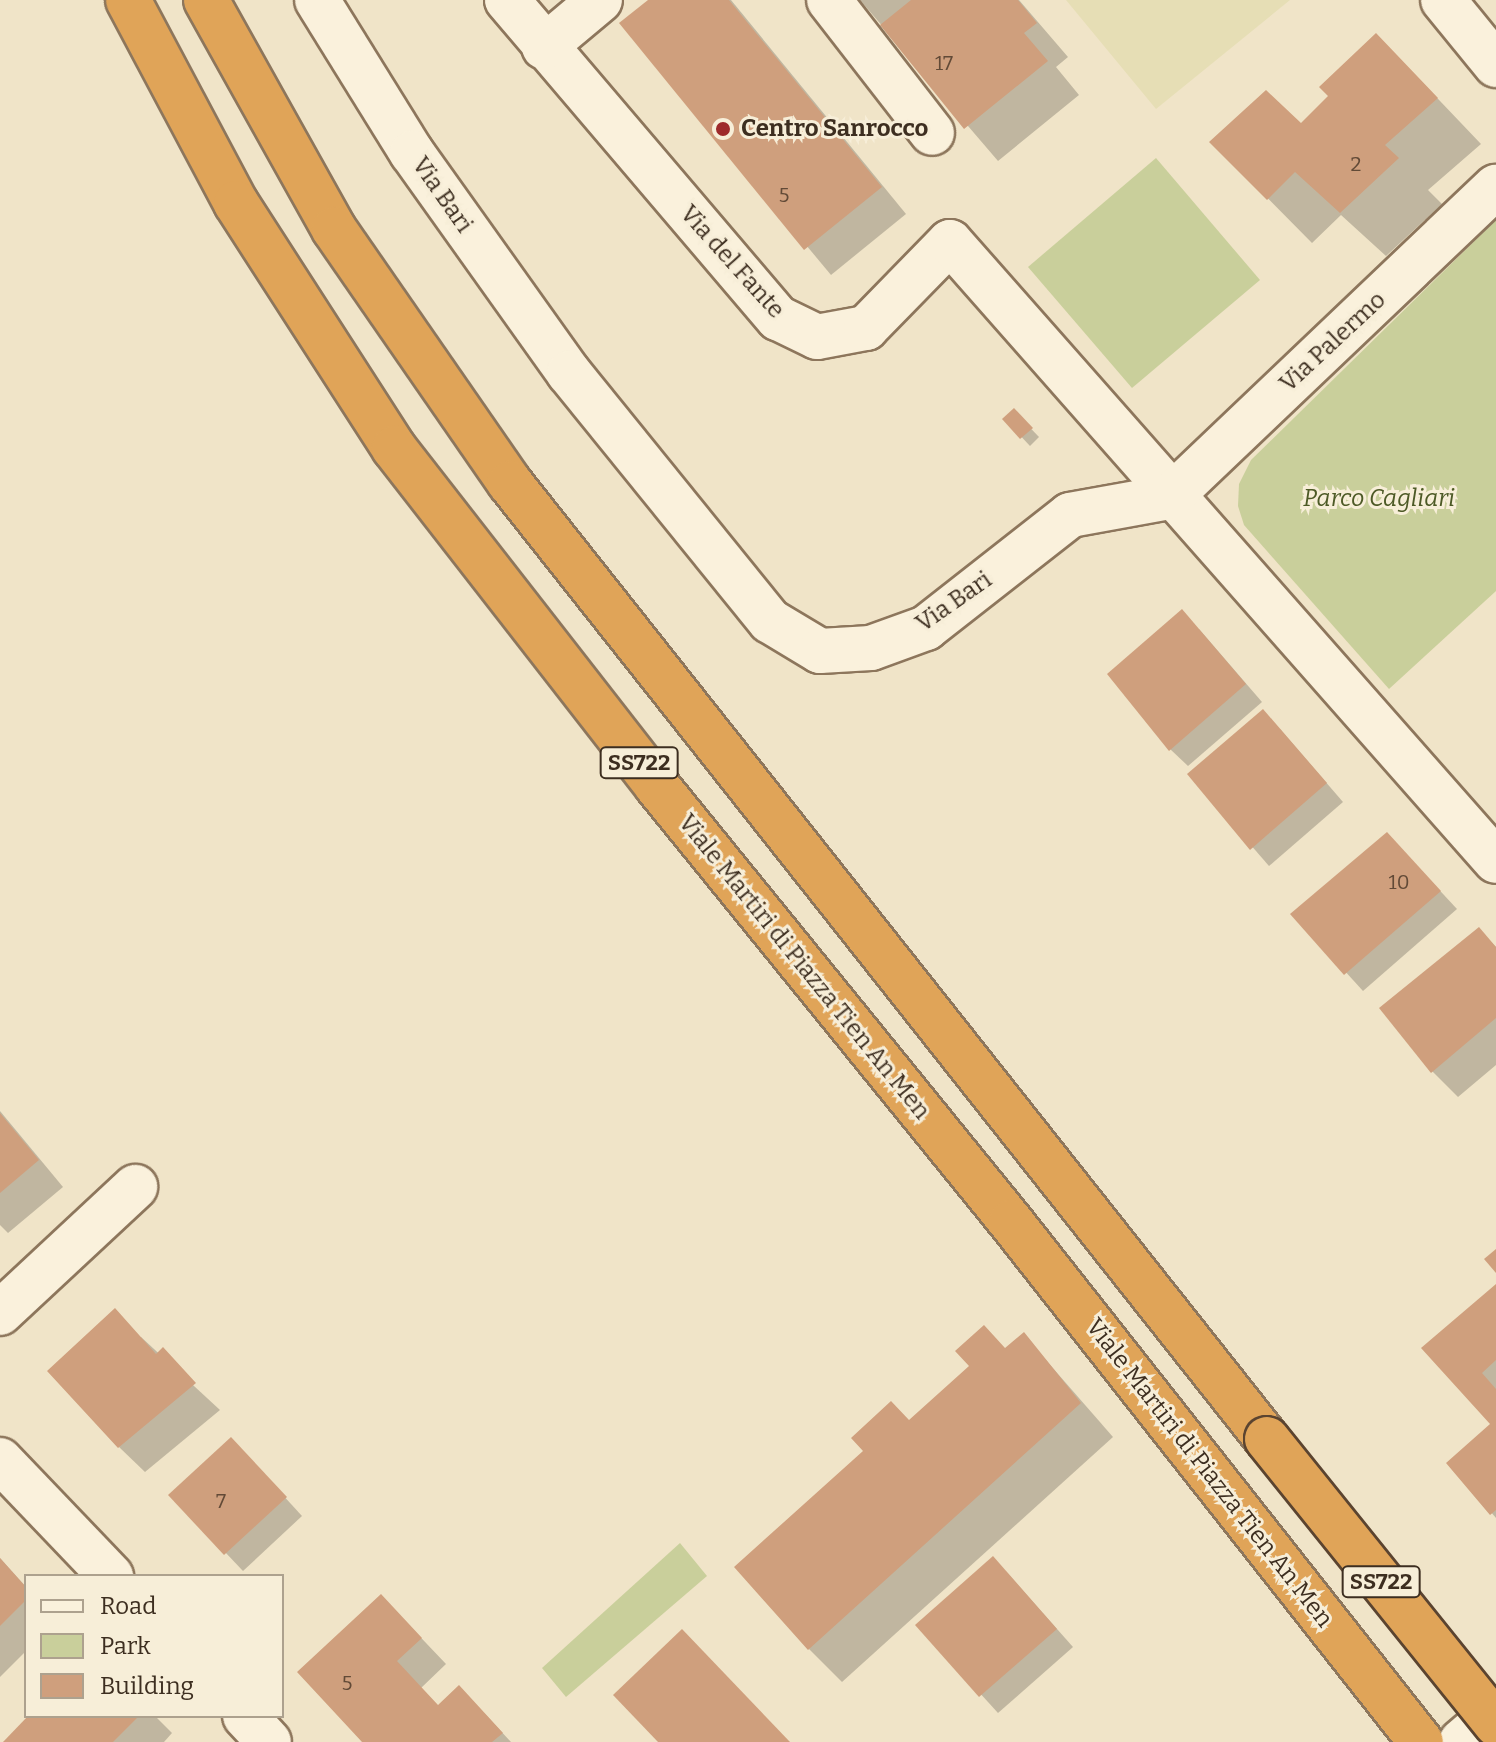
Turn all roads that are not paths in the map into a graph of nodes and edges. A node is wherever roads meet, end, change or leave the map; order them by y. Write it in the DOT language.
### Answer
graph roads {
  1 [pos="128,0"];
  2 [pos="206,0"];
  3 [pos="317,0"];
  4 [pos="507,0"];
  5 [pos="600,0"];
  6 [pos="829,0"];
  7 [pos="1443,0"];
  8 [pos="544,47"];
  9 [pos="1496,65"];
  10 [pos="932,133"];
  11 [pos="1496,187"];
  12 [pos="1170,497"];
  13 [pos="1496,861"];
  14 [pos="135,1187"];
  15 [pos="0,1313"];
  16 [pos="0,1460"];
  17 [pos="109,1574"];
  18 [pos="1496,1712"];
  19 [pos="247,1718"];
  20 [pos="1496,1724"];
  21 [pos="269,1742"];
  22 [pos="1421,1742"];
  23 [pos="1461,1742"];
  1 -- 22 [label="highway, Viale Martiri di Piazza Tien An Men / SS722"];
  2 -- 20 [label="highway, SS722, bridge"];
  3 -- 12 [label="street, Via Bari"];
  4 -- 8 [label="street, Via del Fante"];
  5 -- 8 [label="street"];
  6 -- 10 [label="street"];
  7 -- 9 [label="street"];
  8 -- 12 [label="street, Via del Fante"];
  11 -- 12 [label="street, Via Palermo"];
  12 -- 13 [label="street"];
  14 -- 15 [label="street"];
  16 -- 17 [label="street"];
  18 -- 23 [label="street"];
  19 -- 21 [label="street"];
}
